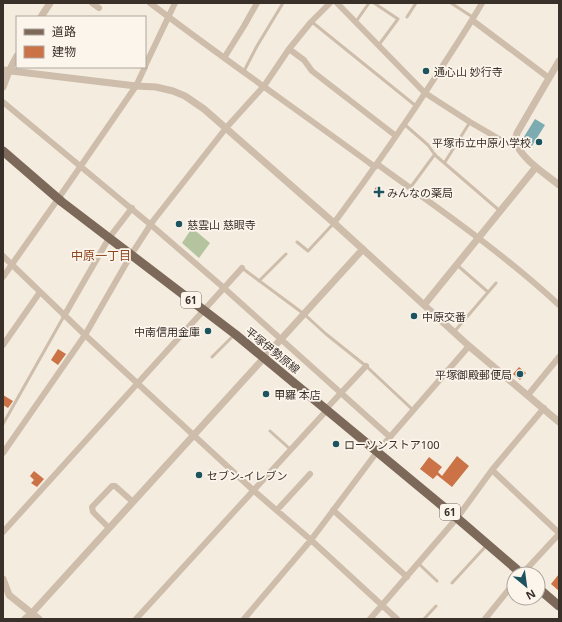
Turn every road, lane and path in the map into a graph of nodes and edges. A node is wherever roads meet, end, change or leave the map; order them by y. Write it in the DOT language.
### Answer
graph roads {
  1 [pos="50,3"];
  2 [pos="92,3"];
  3 [pos="150,3"];
  4 [pos="175,3"];
  5 [pos="256,3"];
  6 [pos="283,3"];
  7 [pos="330,3"];
  8 [pos="337,3"];
  9 [pos="369,3"];
  10 [pos="374,3"];
  11 [pos="416,3"];
  12 [pos="451,3"];
  13 [pos="482,3"];
  14 [pos="99,8"];
  15 [pos="42,16"];
  16 [pos="168,17"];
  17 [pos="407,17"];
  18 [pos="473,19"];
  19 [pos="311,22"];
  20 [pos="355,23"];
  21 [pos="378,46"];
  22 [pos="289,49"];
  23 [pos="16,57"];
  24 [pos="224,58"];
  25 [pos="559,61"];
  26 [pos="146,64"];
  27 [pos="144,68"];
  28 [pos="6,70"];
  29 [pos="243,73"];
  30 [pos="549,78"];
  31 [pos="3,86"];
  32 [pos="136,86"];
  33 [pos="264,86"];
  34 [pos="425,93"];
  35 [pos="3,102"];
  36 [pos="416,106"];
  37 [pos="470,122"];
  38 [pos="404,124"];
  39 [pos="226,128"];
  40 [pos="396,136"];
  41 [pos="518,146"];
  42 [pos="3,151"];
  43 [pos="434,154"];
  44 [pos="445,162"];
  45 [pos="81,166"];
  46 [pos="376,166"];
  47 [pos="536,167"];
  48 [pos="559,185"];
  49 [pos="410,188"];
  50 [pos="58,199"];
  51 [pos="132,208"];
  52 [pos="500,211"];
  53 [pos="334,223"];
  54 [pos="151,225"];
  55 [pos="109,238"];
  56 [pos="478,238"];
  57 [pos="297,242"];
  58 [pos="364,249"];
  59 [pos="286,254"];
  60 [pos="131,255"];
  61 [pos="3,256"];
  62 [pos="11,264"];
  63 [pos="457,265"];
  64 [pos="242,268"];
  65 [pos="3,276"];
  66 [pos="259,281"];
  67 [pos="496,283"];
  68 [pos="224,288"];
  69 [pos="40,292"];
  70 [pos="488,292"];
  71 [pos="424,305"];
  72 [pos="559,305"];
  73 [pos="205,310"];
  74 [pos="304,314"];
  75 [pos="64,316"];
  76 [pos="454,332"];
  77 [pos="235,334"];
  78 [pos="85,335"];
  79 [pos="281,339"];
  80 [pos="3,345"];
  81 [pos="469,346"];
  82 [pos="212,357"];
  83 [pos="559,357"];
  84 [pos="264,358"];
  85 [pos="366,366"];
  86 [pos="138,383"];
  87 [pos="341,393"];
  88 [pos="528,395"];
  89 [pos="544,408"];
  90 [pos="326,409"];
  91 [pos="413,410"];
  92 [pos="559,422"];
  93 [pos="3,424"];
  94 [pos="270,431"];
  95 [pos="194,435"];
  96 [pos="390,437"];
  97 [pos="290,449"];
  98 [pos="377,452"];
  99 [pos="3,453"];
  100 [pos="492,470"];
  101 [pos="310,474"];
  102 [pos="253,490"];
  103 [pos="133,502"];
  104 [pos="276,510"];
  105 [pos="333,510"];
  106 [pos="457,518"];
  107 [pos="109,528"];
  108 [pos="3,532"];
  109 [pos="559,533"];
  110 [pos="311,540"];
  111 [pos="487,544"];
  112 [pos="418,563"];
  113 [pos="513,566"];
  114 [pos="529,566"];
  115 [pos="407,577"];
  116 [pos="3,579"];
  117 [pos="437,581"];
  118 [pos="452,583"];
  119 [pos="506,593"];
  120 [pos="546,595"];
  121 [pos="382,606"];
  122 [pos="436,606"];
  123 [pos="559,606"];
  124 [pos="32,613"];
  125 [pos="25,619"];
  126 [pos="39,619"];
  127 [pos="136,619"];
  128 [pos="244,619"];
  129 [pos="370,619"];
  130 [pos="397,619"];
  131 [pos="424,619"];
  132 [pos="485,619"];
  1 -- 15 [label="street"];
  2 -- 14 [label="street"];
  3 -- 16 [label="street"];
  4 -- 16 [label="street"];
  5 -- 24 [label="street"];
  6 -- 29 [label="lane"];
  7 -- 19 [label="street"];
  8 -- 20 [label="street"];
  9 -- 20 [label="lane"];
  10 -- 21 [label="lane"];
  11 -- 17 [label="lane"];
  12 -- 18 [label="lane"];
  13 -- 18 [label="street"];
  16 -- 24 [label="street"];
  16 -- 26 [label="street"];
  18 -- 30 [label="street"];
  18 -- 34 [label="street"];
  19 -- 22 [label="street"];
  19 -- 36 [label="lane"];
  20 -- 21 [label="street"];
  21 -- 34 [label="street"];
  22 -- 33 [label="street"];
  22 -- 40 [label="street"];
  23 -- 28 [label="street"];
  24 -- 29 [label="street"];
  25 -- 30 [label="street"];
  27 -- 32 [label="street"];
  28 -- 31 [label="street"];
  28 -- 32 [label="street"];
  29 -- 33 [label="street"];
  30 -- 41 [label="street"];
  32 -- 39 [label="street"];
  32 -- 45 [label="street"];
  33 -- 39 [label="street"];
  33 -- 46 [label="street"];
  34 -- 36 [label="street"];
  34 -- 37 [label="street"];
  35 -- 45 [label="street"];
  36 -- 38 [label="street"];
  37 -- 41 [label="street"];
  37 -- 44 [label="lane"];
  38 -- 40 [label="street"];
  38 -- 43 [label="lane"];
  39 -- 53 [label="street"];
  39 -- 54 [label="street"];
  40 -- 46 [label="street"];
  41 -- 47 [label="street"];
  42 -- 50 [label="main road, 平塚伊勢原線 / 61"];
  43 -- 44 [label="lane"];
  43 -- 49 [label="lane"];
  44 -- 52 [label="lane"];
  45 -- 50 [label="street"];
  45 -- 51 [label="street"];
  46 -- 49 [label="street"];
  46 -- 53 [label="street"];
  47 -- 48 [label="street"];
  47 -- 52 [label="street"];
  49 -- 56 [label="street"];
  50 -- 55 [label="main road, 平塚伊勢原線 / 61"];
  50 -- 62 [label="street"];
  51 -- 54 [label="street"];
  51 -- 55 [label="street"];
  52 -- 56 [label="street"];
  53 -- 57 [label="lane"];
  53 -- 58 [label="street"];
  54 -- 60 [label="street"];
  54 -- 68 [label="street"];
  55 -- 60 [label="main road, 平塚伊勢原線 / 61"];
  55 -- 75 [label="street"];
  56 -- 63 [label="street"];
  56 -- 72 [label="street"];
  58 -- 71 [label="street"];
  58 -- 74 [label="street"];
  59 -- 66 [label="lane"];
  60 -- 73 [label="main road, 平塚伊勢原線 / 61"];
  60 -- 78 [label="street"];
  61 -- 62 [label="street"];
  62 -- 65 [label="street"];
  62 -- 69 [label="street"];
  63 -- 70 [label="lane"];
  63 -- 71 [label="street"];
  64 -- 66 [label="lane"];
  64 -- 68 [label="street"];
  66 -- 74 [label="lane"];
  67 -- 70 [label="lane"];
  68 -- 73 [label="street"];
  68 -- 79 [label="street"];
  69 -- 75 [label="street"];
  69 -- 80 [label="street"];
  70 -- 76 [label="lane"];
  71 -- 76 [label="street"];
  73 -- 77 [label="main road, 平塚伊勢原線 / 61"];
  73 -- 86 [label="street"];
  74 -- 79 [label="street"];
  74 -- 85 [label="lane"];
  75 -- 78 [label="street"];
  75 -- 93 [label="lane"];
  76 -- 81 [label="street"];
  77 -- 82 [label="lane"];
  77 -- 84 [label="main road, 平塚伊勢原線 / 61"];
  78 -- 86 [label="street"];
  78 -- 99 [label="street"];
  79 -- 84 [label="street"];
  79 -- 87 [label="street"];
  81 -- 88 [label="street"];
  81 -- 91 [label="street"];
  83 -- 88 [label="street"];
  84 -- 90 [label="main road, 平塚伊勢原線 / 61"];
  84 -- 95 [label="street"];
  85 -- 87 [label="street"];
  85 -- 91 [label="lane"];
  86 -- 95 [label="street"];
  86 -- 108 [label="street"];
  87 -- 90 [label="street"];
  87 -- 96 [label="street"];
  88 -- 89 [label="street"];
  89 -- 92 [label="street"];
  89 -- 100 [label="street"];
  90 -- 97 [label="street"];
  90 -- 98 [label="main road, 平塚伊勢原線 / 61"];
  91 -- 96 [label="street"];
  94 -- 97 [label="lane"];
  95 -- 102 [label="street"];
  95 -- 103 [label="street"];
  96 -- 98 [label="street"];
  97 -- 102 [label="street"];
  98 -- 105 [label="street"];
  98 -- 106 [label="main road, 平塚伊勢原線 / 61"];
  100 -- 106 [label="street"];
  100 -- 109 [label="street"];
  101 -- 104 [label="street"];
  102 -- 104 [label="street"];
  102 -- 127 [label="street"];
  103 -- 107 [label="street"];
  103 -- 107 [label="street"];
  104 -- 110 [label="street"];
  105 -- 110 [label="street"];
  105 -- 115 [label="street"];
  106 -- 111 [label="main road, 平塚伊勢原線 / 61"];
  106 -- 112 [label="street"];
  107 -- 124 [label="street"];
  109 -- 114 [label="street"];
  110 -- 121 [label="street"];
  110 -- 128 [label="street"];
  111 -- 113 [label="main road, 平塚伊勢原線 / 61"];
  111 -- 118 [label="lane"];
  112 -- 115 [label="street"];
  112 -- 117 [label="lane"];
  115 -- 121 [label="street"];
  116 -- 124 [label="street"];
  119 -- 132 [label="street"];
  120 -- 123 [label="main road"];
  121 -- 129 [label="street"];
  121 -- 130 [label="street"];
  122 -- 131 [label="lane"];
  124 -- 125 [label="street"];
  124 -- 126 [label="street"];
}
